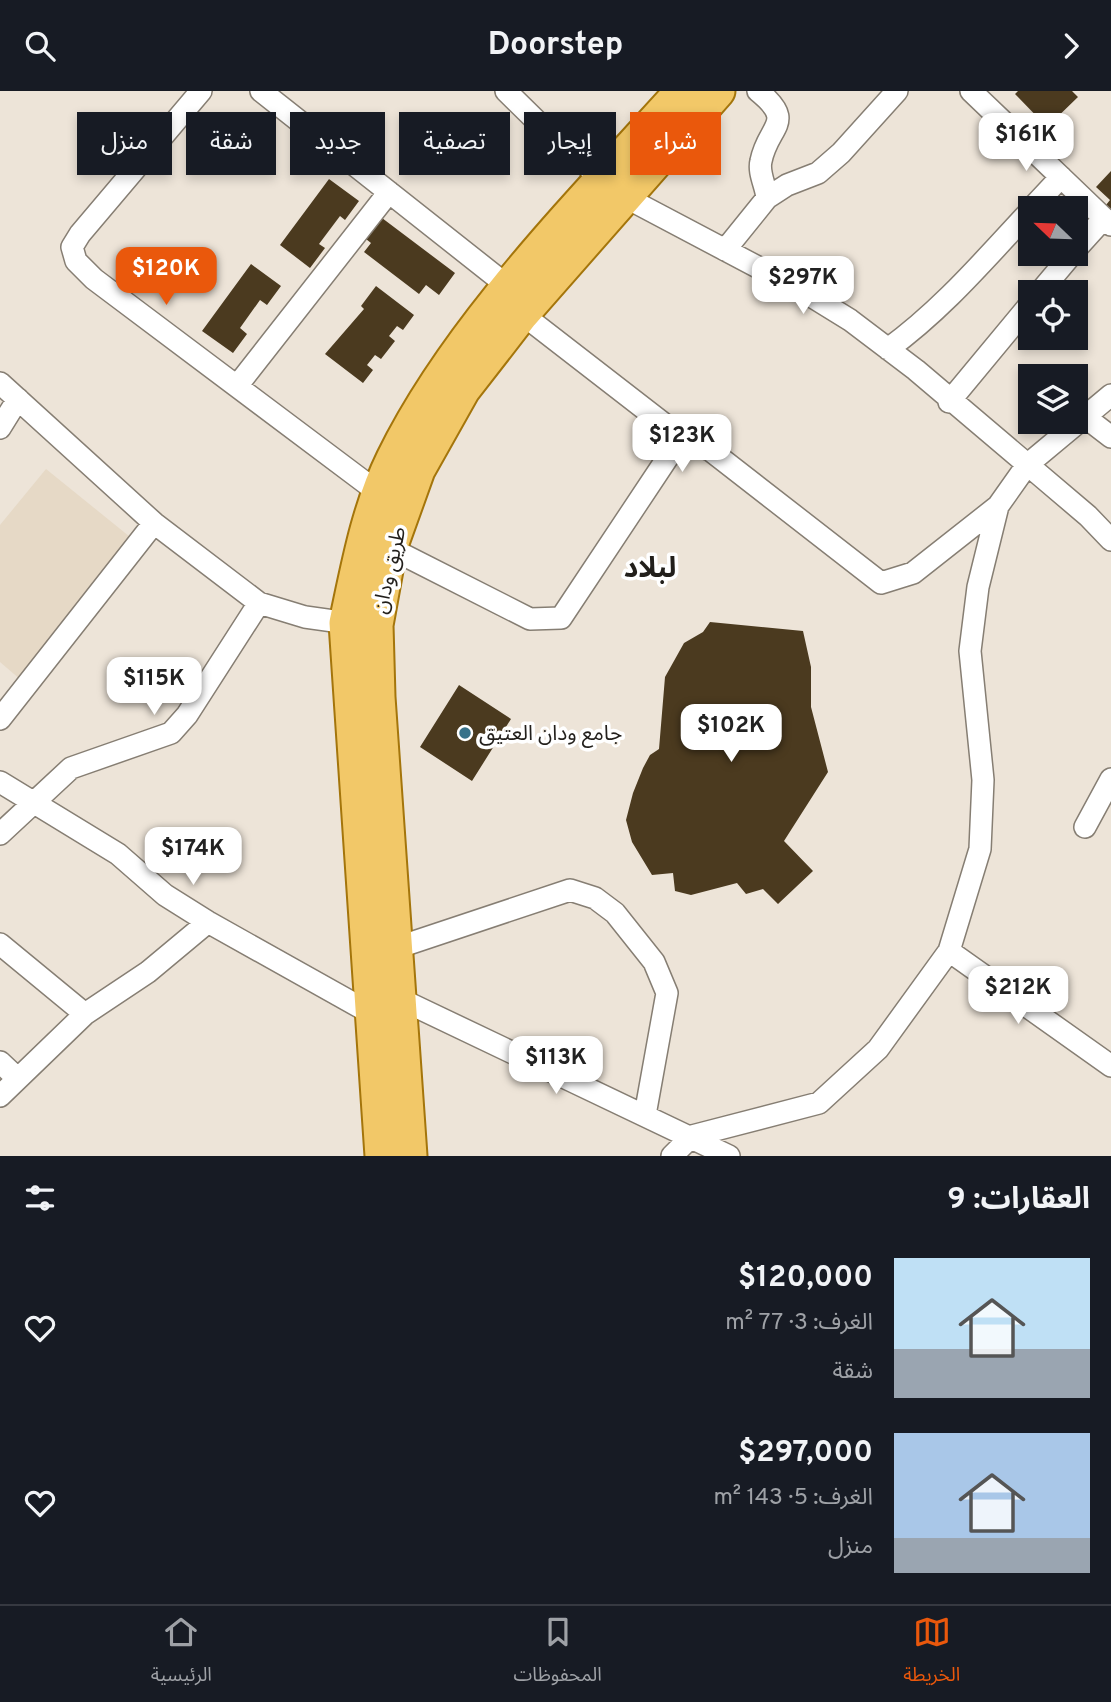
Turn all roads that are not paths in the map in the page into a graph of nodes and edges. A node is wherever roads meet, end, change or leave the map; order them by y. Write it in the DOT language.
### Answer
graph roads {
  1 [pos="201,91"];
  2 [pos="261,91"];
  3 [pos="506,91"];
  4 [pos="682,91"];
  5 [pos="718,91"];
  6 [pos="758,91"];
  7 [pos="897,91"];
  8 [pos="971,91"];
  9 [pos="1061,177"];
  10 [pos="614,188"];
  11 [pos="389,193"];
  12 [pos="1043,196"];
  13 [pos="767,198"];
  14 [pos="1108,222"];
  15 [pos="1018,223"];
  16 [pos="1088,239"];
  17 [pos="725,250"];
  18 [pos="1062,266"];
  19 [pos="1050,280"];
  20 [pos="516,300"];
  21 [pos="1018,319"];
  22 [pos="888,349"];
  23 [pos="0,383"];
  24 [pos="237,386"];
  25 [pos="1111,395"];
  26 [pos="18,399"];
  27 [pos="949,401"];
  28 [pos="1088,414"];
  29 [pos="1088,419"];
  30 [pos="0,428"];
  31 [pos="1064,434"];
  32 [pos="1111,437"];
  33 [pos="686,441"];
  34 [pos="1027,465"];
  35 [pos="379,492"];
  36 [pos="998,506"];
  37 [pos="154,523"];
  38 [pos="1111,540"];
  39 [pos="390,548"];
  40 [pos="259,603"];
  41 [pos="361,624"];
  42 [pos="0,719"];
  43 [pos="1111,779"];
  44 [pos="0,782"];
  45 [pos="34,803"];
  46 [pos="1085,827"];
  47 [pos="0,834"];
  48 [pos="208,922"];
  49 [pos="0,944"];
  50 [pos="396,948"];
  51 [pos="949,951"];
  52 [pos="387,1007"];
  53 [pos="85,1014"];
  54 [pos="0,1062"];
  55 [pos="1111,1066"];
  56 [pos="17,1078"];
  57 [pos="0,1097"];
  58 [pos="645,1115"];
  59 [pos="692,1136"];
  60 [pos="382,1156"];
  61 [pos="410,1156"];
  62 [pos="672,1156"];
  63 [pos="729,1156"];
  1 -- 24 [label="street"];
  2 -- 11 [label="street"];
  3 -- 10 [label="street"];
  4 -- 10 [label="main road, طريق ودان"];
  5 -- 10 [label="main road, طريق ودان"];
  6 -- 13 [label="street"];
  7 -- 13 [label="street"];
  8 -- 9 [label="street"];
  9 -- 12 [label="street"];
  9 -- 14 [label="street"];
  10 -- 17 [label="street"];
  10 -- 20 [label="main road, طريق ودان"];
  11 -- 20 [label="street"];
  11 -- 24 [label="street"];
  13 -- 17 [label="street"];
  14 -- 16 [label="street"];
  15 -- 22 [label="street"];
  17 -- 22 [label="street"];
  18 -- 19 [label="street"];
  20 -- 33 [label="street"];
  20 -- 35 [label="main road, طريق ودان"];
  20 -- 39 [label="main road, طريق ودان"];
  21 -- 27 [label="street"];
  22 -- 27 [label="street"];
  23 -- 26 [label="street"];
  24 -- 35 [label="street"];
  25 -- 28 [label="street"];
  26 -- 30 [label="street"];
  26 -- 37 [label="street"];
  27 -- 34 [label="street"];
  29 -- 32 [label="street"];
  31 -- 34 [label="street"];
  33 -- 36 [label="street"];
  33 -- 39 [label="street"];
  34 -- 36 [label="street"];
  34 -- 38 [label="street"];
  35 -- 41 [label="main road, طريق ودان"];
  36 -- 51 [label="street"];
  37 -- 40 [label="street"];
  37 -- 42 [label="street"];
  39 -- 41 [label="main road, طريق ودان"];
  40 -- 41 [label="street"];
  40 -- 45 [label="street"];
  41 -- 50 [label="main road, طريق ودان"];
  41 -- 52 [label="main road, طريق ودان"];
  43 -- 46 [label="street"];
  44 -- 45 [label="street"];
  45 -- 47 [label="street"];
  45 -- 48 [label="street"];
  48 -- 52 [label="street"];
  48 -- 53 [label="street"];
  49 -- 53 [label="street"];
  50 -- 52 [label="main road, طريق ودان"];
  50 -- 58 [label="street"];
  51 -- 55 [label="street"];
  51 -- 59 [label="street"];
  52 -- 58 [label="street"];
  52 -- 60 [label="main road, طريق ودان"];
  52 -- 61 [label="main road, طريق ودان"];
  53 -- 56 [label="street"];
  54 -- 56 [label="street"];
  56 -- 57 [label="street"];
  58 -- 59 [label="street"];
  59 -- 62 [label="street"];
  59 -- 63 [label="street"];
}
